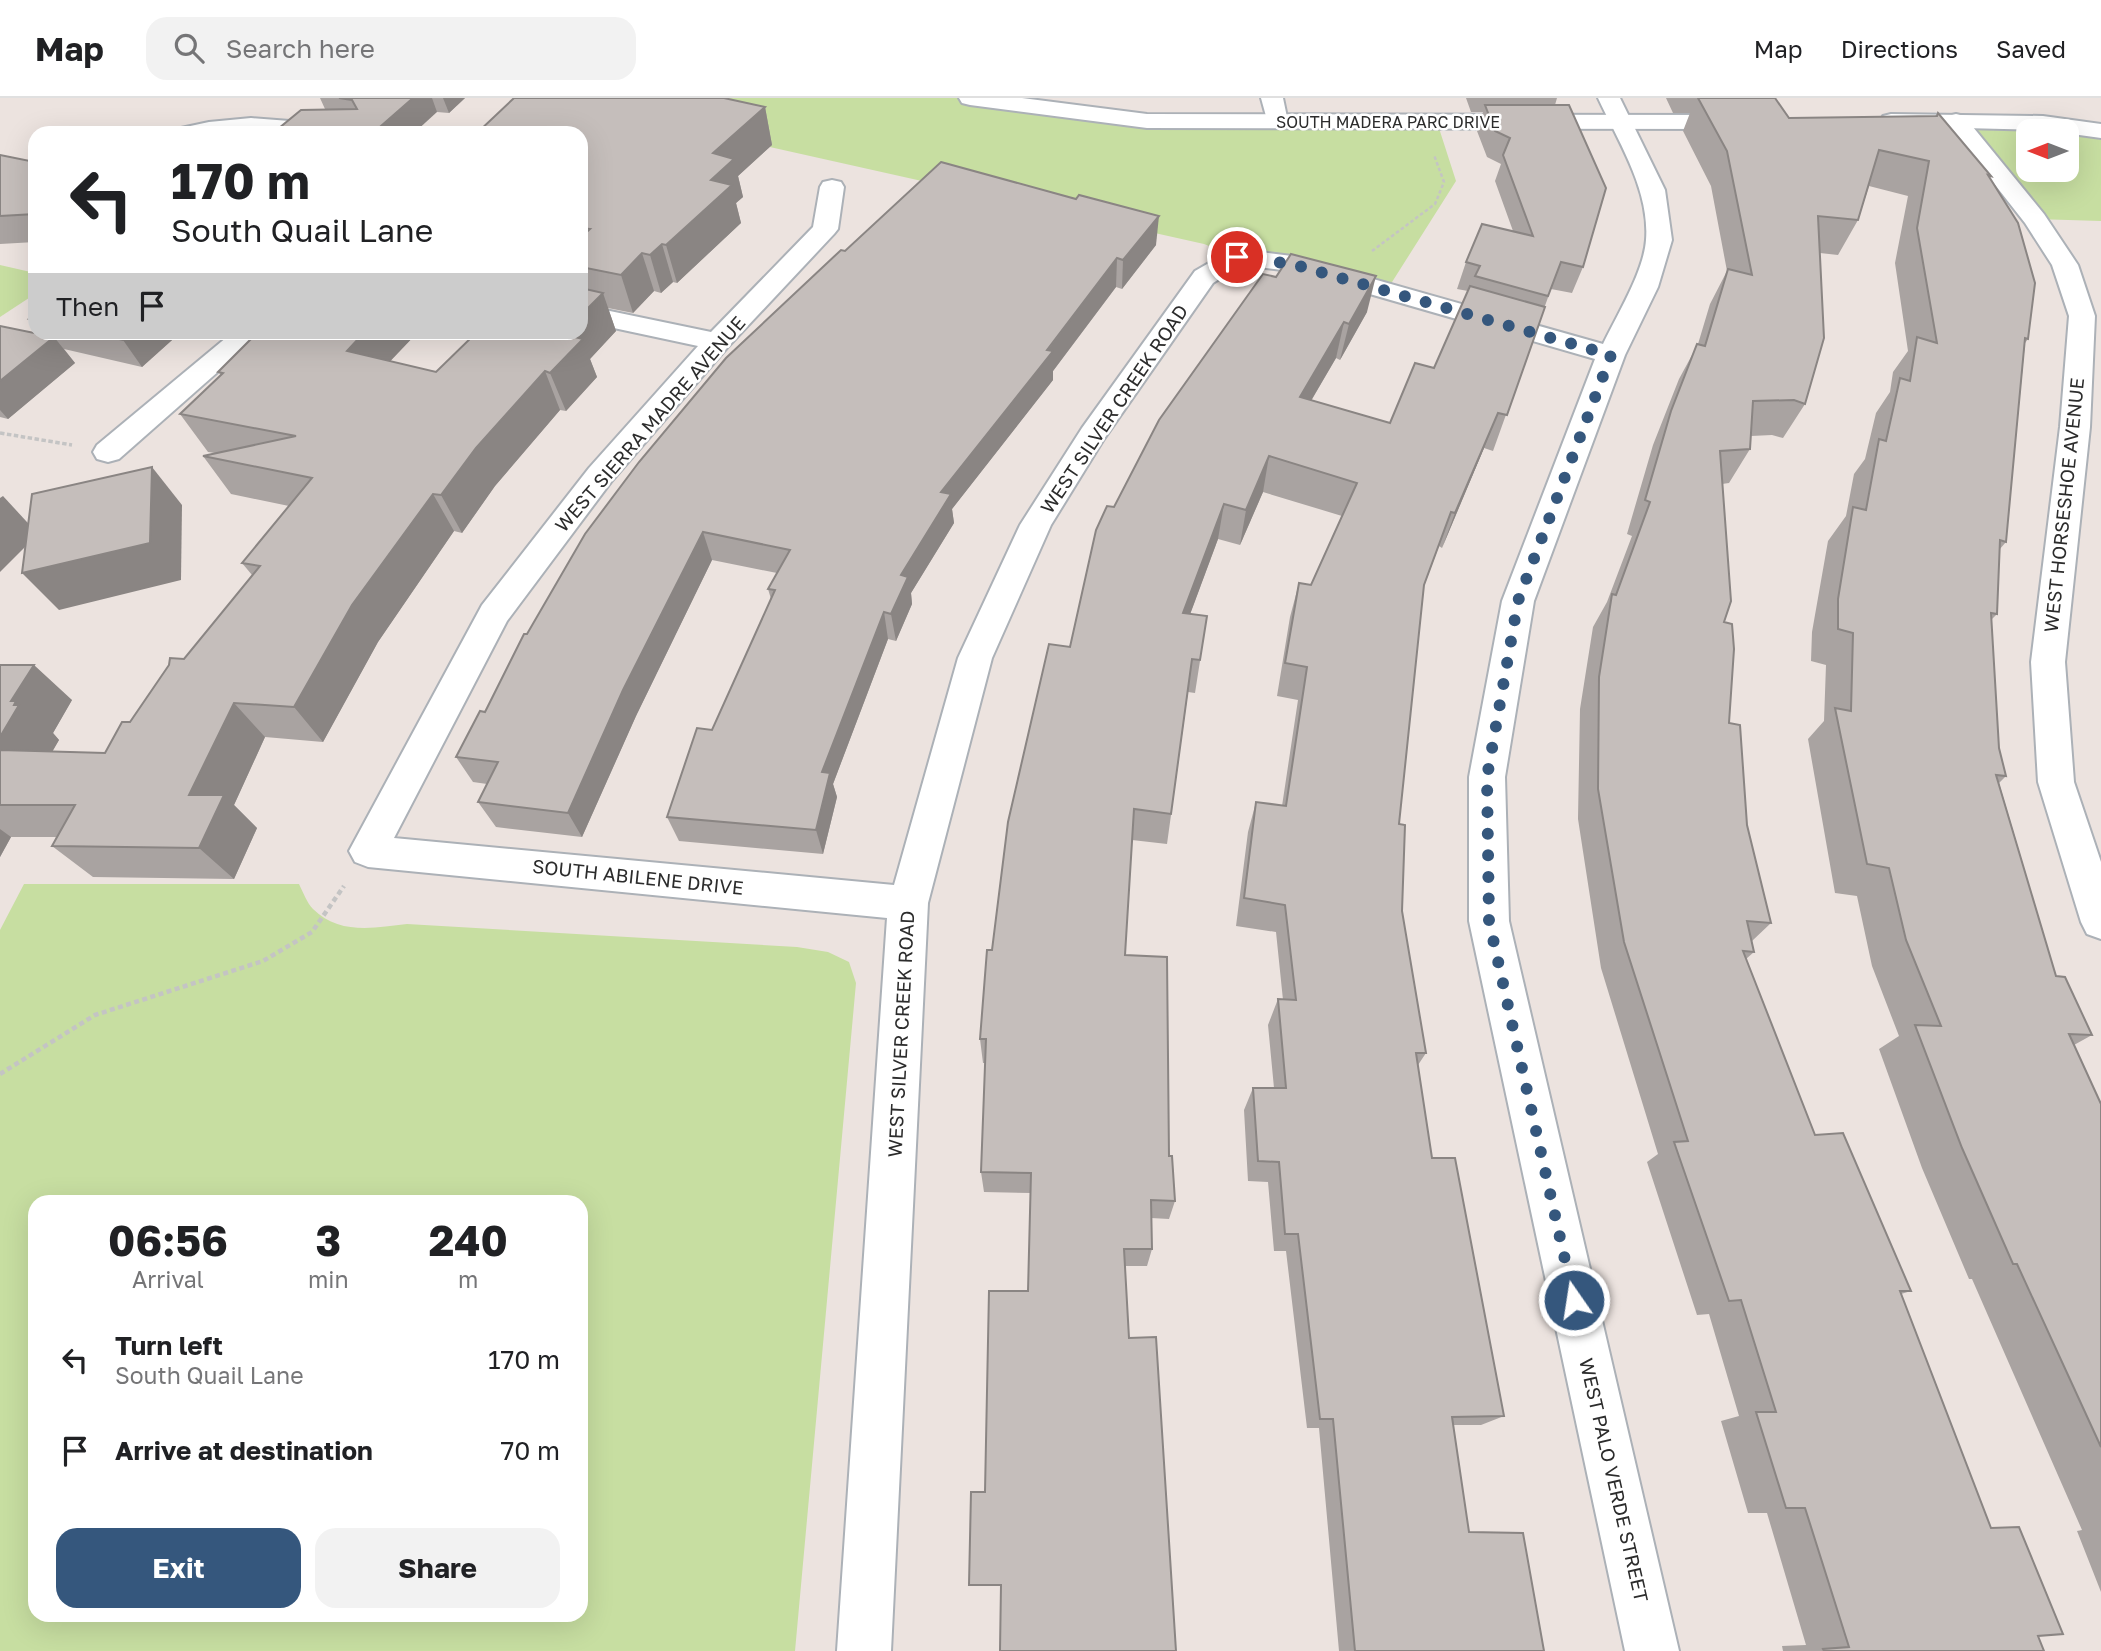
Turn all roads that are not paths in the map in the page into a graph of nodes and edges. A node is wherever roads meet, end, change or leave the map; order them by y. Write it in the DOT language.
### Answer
graph roads {
  1 [pos="970,98"];
  2 [pos="1272,98"];
  3 [pos="1615,110"];
  4 [pos="1872,121"];
  5 [pos="1956,121"];
  6 [pos="1277,122"];
  7 [pos="1761,122"];
  8 [pos="2101,131"];
  9 [pos="832,187"];
  10 [pos="588,315"];
  11 [pos="241,340"];
  12 [pos="716,342"];
  13 [pos="1611,355"];
  14 [pos="108,452"];
  15 [pos="368,851"];
  16 [pos="908,903"];
  17 [pos="2101,922"];
  18 [pos="864,1651"];
  19 [pos="1652,1651"];
  1 -- 6 [label="street, SOUTH MADERA PARC DRIVE"];
  2 -- 6 [label="street"];
  3 -- 6 [label="street, SOUTH MADERA PARC DRIVE"];
  3 -- 7 [label="street, SOUTH MADERA PARC DRIVE"];
  3 -- 13 [label="street, WEST PALO VERDE STREET"];
  4 -- 5 [label="street"];
  5 -- 8 [label="street"];
  5 -- 17 [label="street, WEST HORSESHOE AVENUE"];
  9 -- 12 [label="street, WEST SIERRA MADRE AVENUE"];
  10 -- 12 [label="street"];
  11 -- 14 [label="street"];
  12 -- 15 [label="street, WEST SIERRA MADRE AVENUE"];
  13 -- 16 [label="street, WEST SILVER CREEK ROAD"];
  13 -- 19 [label="street, WEST PALO VERDE STREET"];
  15 -- 16 [label="street, SOUTH ABILENE DRIVE"];
  16 -- 18 [label="street, WEST SILVER CREEK ROAD"];
}
